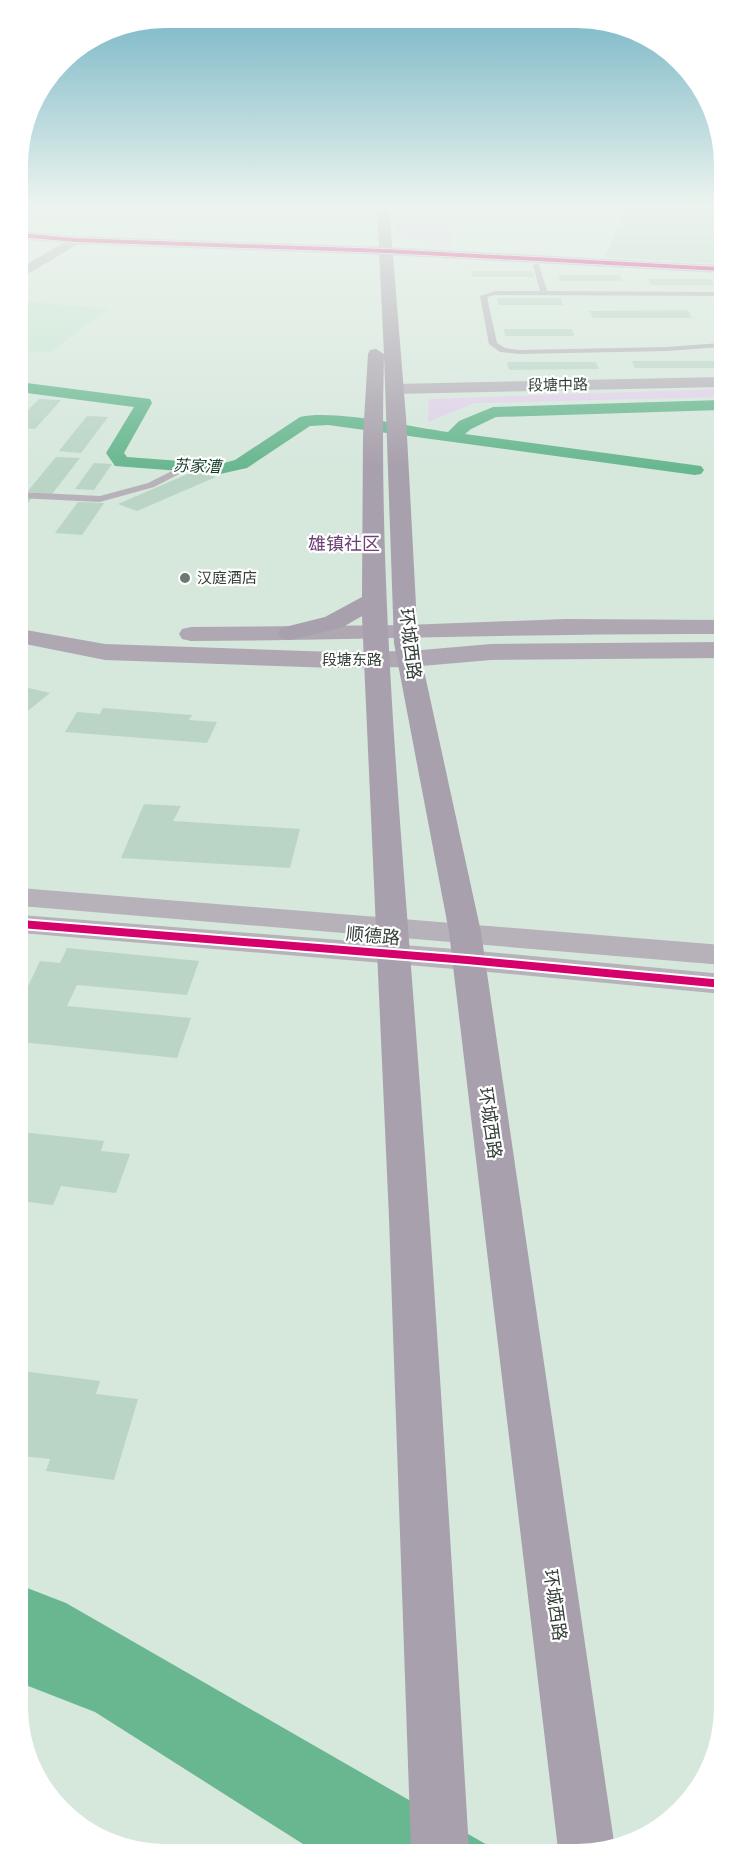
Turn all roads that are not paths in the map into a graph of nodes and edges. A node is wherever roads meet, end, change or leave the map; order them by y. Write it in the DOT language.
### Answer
graph roads {
  1 [pos="377,293"];
  2 [pos="389,293"];
  3 [pos="494,293"];
  4 [pos="608,293"];
  5 [pos="714,294"];
  6 [pos="714,346"];
  7 [pos="714,382"];
  8 [pos="395,389"];
  9 [pos="385,432"];
  10 [pos="180,470"];
  11 [pos="29,495"];
  12 [pos="29,617"];
  13 [pos="714,627"];
  14 [pos="388,637"];
  15 [pos="29,638"];
  16 [pos="714,650"];
  17 [pos="29,898"];
  18 [pos="29,924"];
  19 [pos="393,940"];
  20 [pos="466,946"];
  21 [pos="714,955"];
  22 [pos="714,983"];
  23 [pos="584,1824"];
  24 [pos="440,1844"];
  1 -- 9 [label="main road, 环城西路"];
  2 -- 8 [label="main road, 环城西路"];
  3 -- 6 [label="lane"];
  4 -- 5 [label="lane"];
  7 -- 8 [label="street, 段塘中路"];
  8 -- 9 [label="main road, 环城西路"];
  9 -- 14 [label="main road, 环城西路"];
  10 -- 11 [label="lane"];
  12 -- 14 [label="main road, 段塘东路"];
  13 -- 14 [label="main road, 段塘东路"];
  14 -- 15 [label="main road, 段塘东路"];
  14 -- 16 [label="main road, 段塘东路"];
  14 -- 19 [label="main road, 环城西路"];
  14 -- 20 [label="main road, 环城西路"];
  17 -- 19 [label="street, 顺德路"];
  18 -- 19 [label="street, 顺德路"];
  19 -- 20 [label="street, 顺德路"];
  19 -- 24 [label="main road, 环城西路"];
  20 -- 21 [label="street, 顺德路"];
  20 -- 22 [label="street, 顺德路"];
  20 -- 23 [label="main road, 环城西路"];
}
